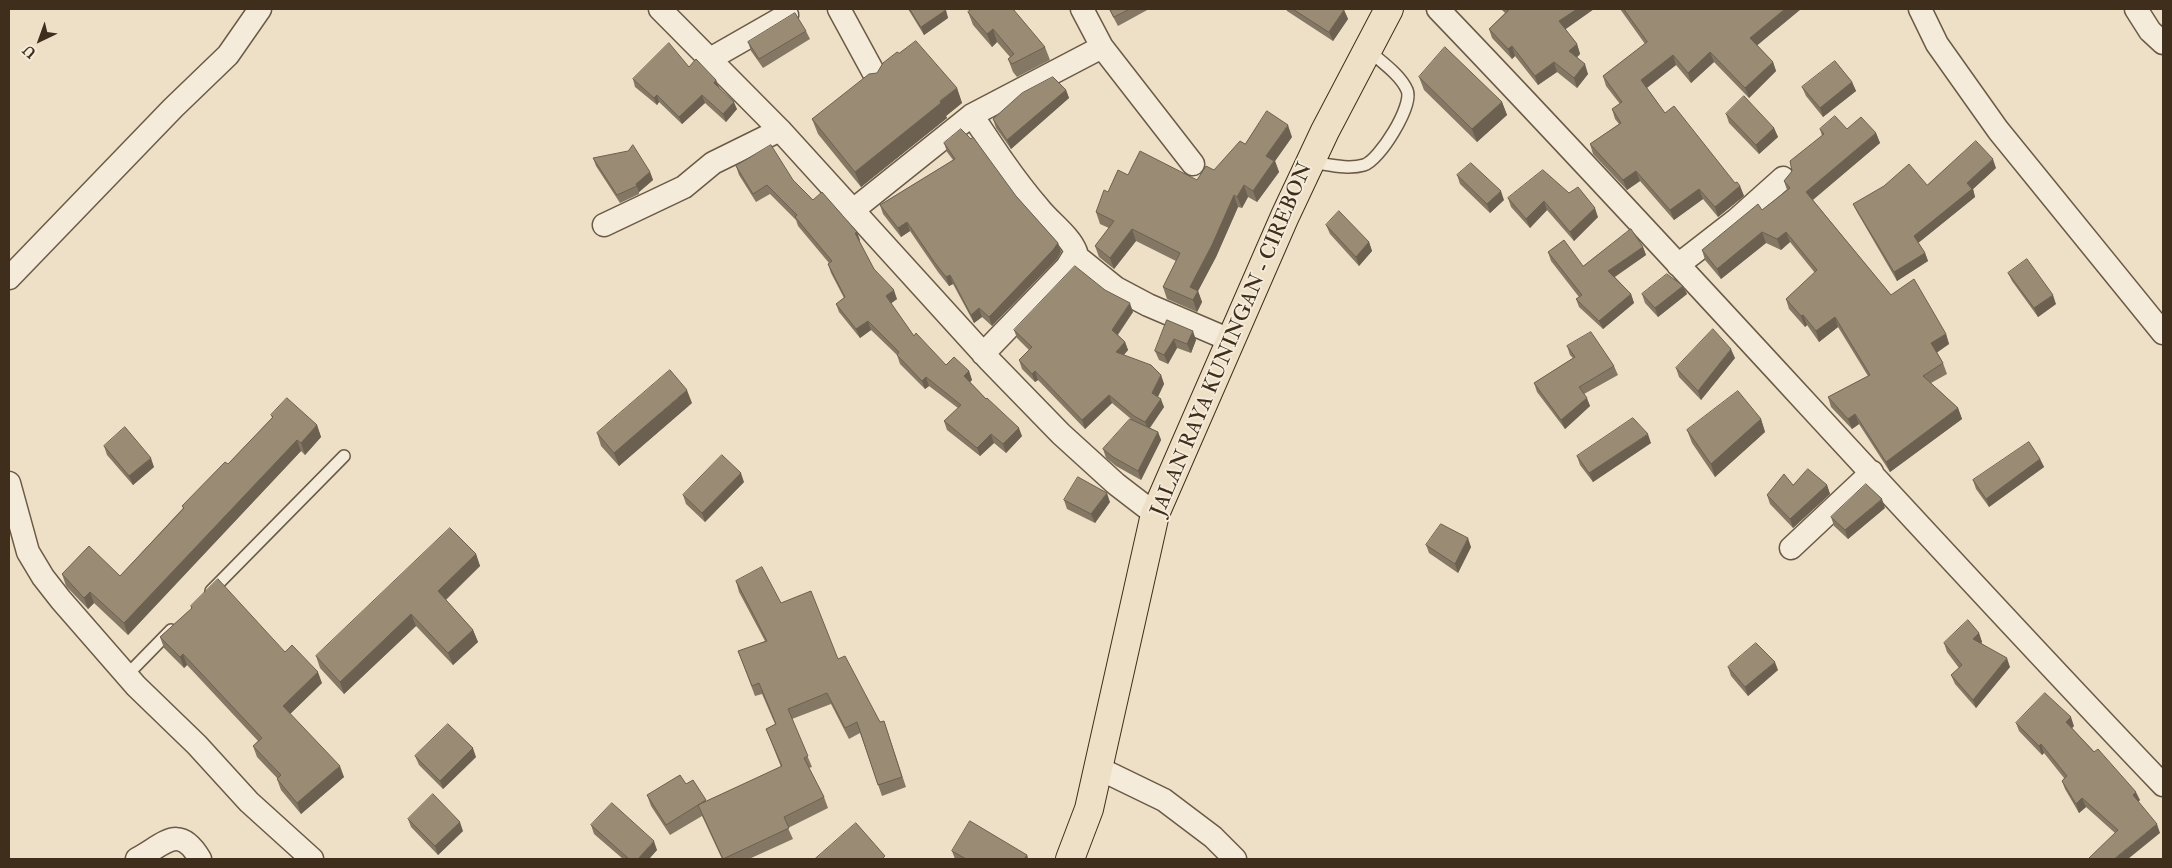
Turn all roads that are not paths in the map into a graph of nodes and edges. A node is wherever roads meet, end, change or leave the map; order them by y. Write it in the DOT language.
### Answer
graph roads {
  1 [pos="260,9"];
  2 [pos="660,9"];
  3 [pos="839,9"];
  4 [pos="1082,9"];
  5 [pos="1389,9"];
  6 [pos="1438,9"];
  7 [pos="1920,9"];
  8 [pos="2136,9"];
  9 [pos="788,15"];
  10 [pos="2163,43"];
  11 [pos="1102,47"];
  12 [pos="1367,49"];
  13 [pos="710,59"];
  14 [pos="876,77"];
  15 [pos="972,114"];
  16 [pos="780,130"];
  17 [pos="1310,162"];
  18 [pos="1192,164"];
  19 [pos="1783,178"];
  20 [pos="852,211"];
  21 [pos="604,225"];
  22 [pos="1075,255"];
  23 [pos="1678,265"];
  24 [pos="9,278"];
  25 [pos="2163,333"];
  26 [pos="1230,340"];
  27 [pos="984,354"];
  28 [pos="344,456"];
  29 [pos="1872,472"];
  30 [pos="9,483"];
  31 [pos="1155,514"];
  32 [pos="1791,548"];
  33 [pos="204,597"];
  34 [pos="183,619"];
  35 [pos="126,675"];
  36 [pos="1098,768"];
  37 [pos="2163,785"];
  38 [pos="137,859"];
  39 [pos="200,859"];
  40 [pos="312,859"];
  41 [pos="1070,859"];
  42 [pos="1235,859"];
  1 -- 24 [label="street"];
  2 -- 13 [label="street"];
  3 -- 14 [label="street"];
  4 -- 11 [label="street"];
  5 -- 12 [label="highway, JALAN RAYA KUNINGAN - CIREBON"];
  6 -- 23 [label="street"];
  7 -- 25 [label="street"];
  8 -- 10 [label="street"];
  9 -- 13 [label="street"];
  11 -- 15 [label="street"];
  11 -- 18 [label="street"];
  12 -- 17 [label="highway, JALAN RAYA KUNINGAN - CIREBON"];
  12 -- 17 [label="lane"];
  13 -- 16 [label="street"];
  15 -- 20 [label="street"];
  15 -- 22 [label="street"];
  16 -- 20 [label="street"];
  16 -- 21 [label="street"];
  17 -- 26 [label="highway, JALAN RAYA KUNINGAN - CIREBON"];
  19 -- 23 [label="street"];
  20 -- 27 [label="street"];
  22 -- 26 [label="street"];
  22 -- 27 [label="street"];
  23 -- 29 [label="street"];
  26 -- 31 [label="highway, JALAN RAYA KUNINGAN - CIREBON"];
  27 -- 31 [label="street"];
  28 -- 33 [label="lane"];
  29 -- 32 [label="street"];
  29 -- 37 [label="street"];
  30 -- 35 [label="street"];
  31 -- 36 [label="highway, JALAN RAYA KUNINGAN - CIREBON"];
  34 -- 35 [label="lane"];
  35 -- 40 [label="street"];
  36 -- 41 [label="highway, JALAN RAYA KUNINGAN - CIREBON"];
  36 -- 42 [label="street"];
  38 -- 39 [label="street"];
}
